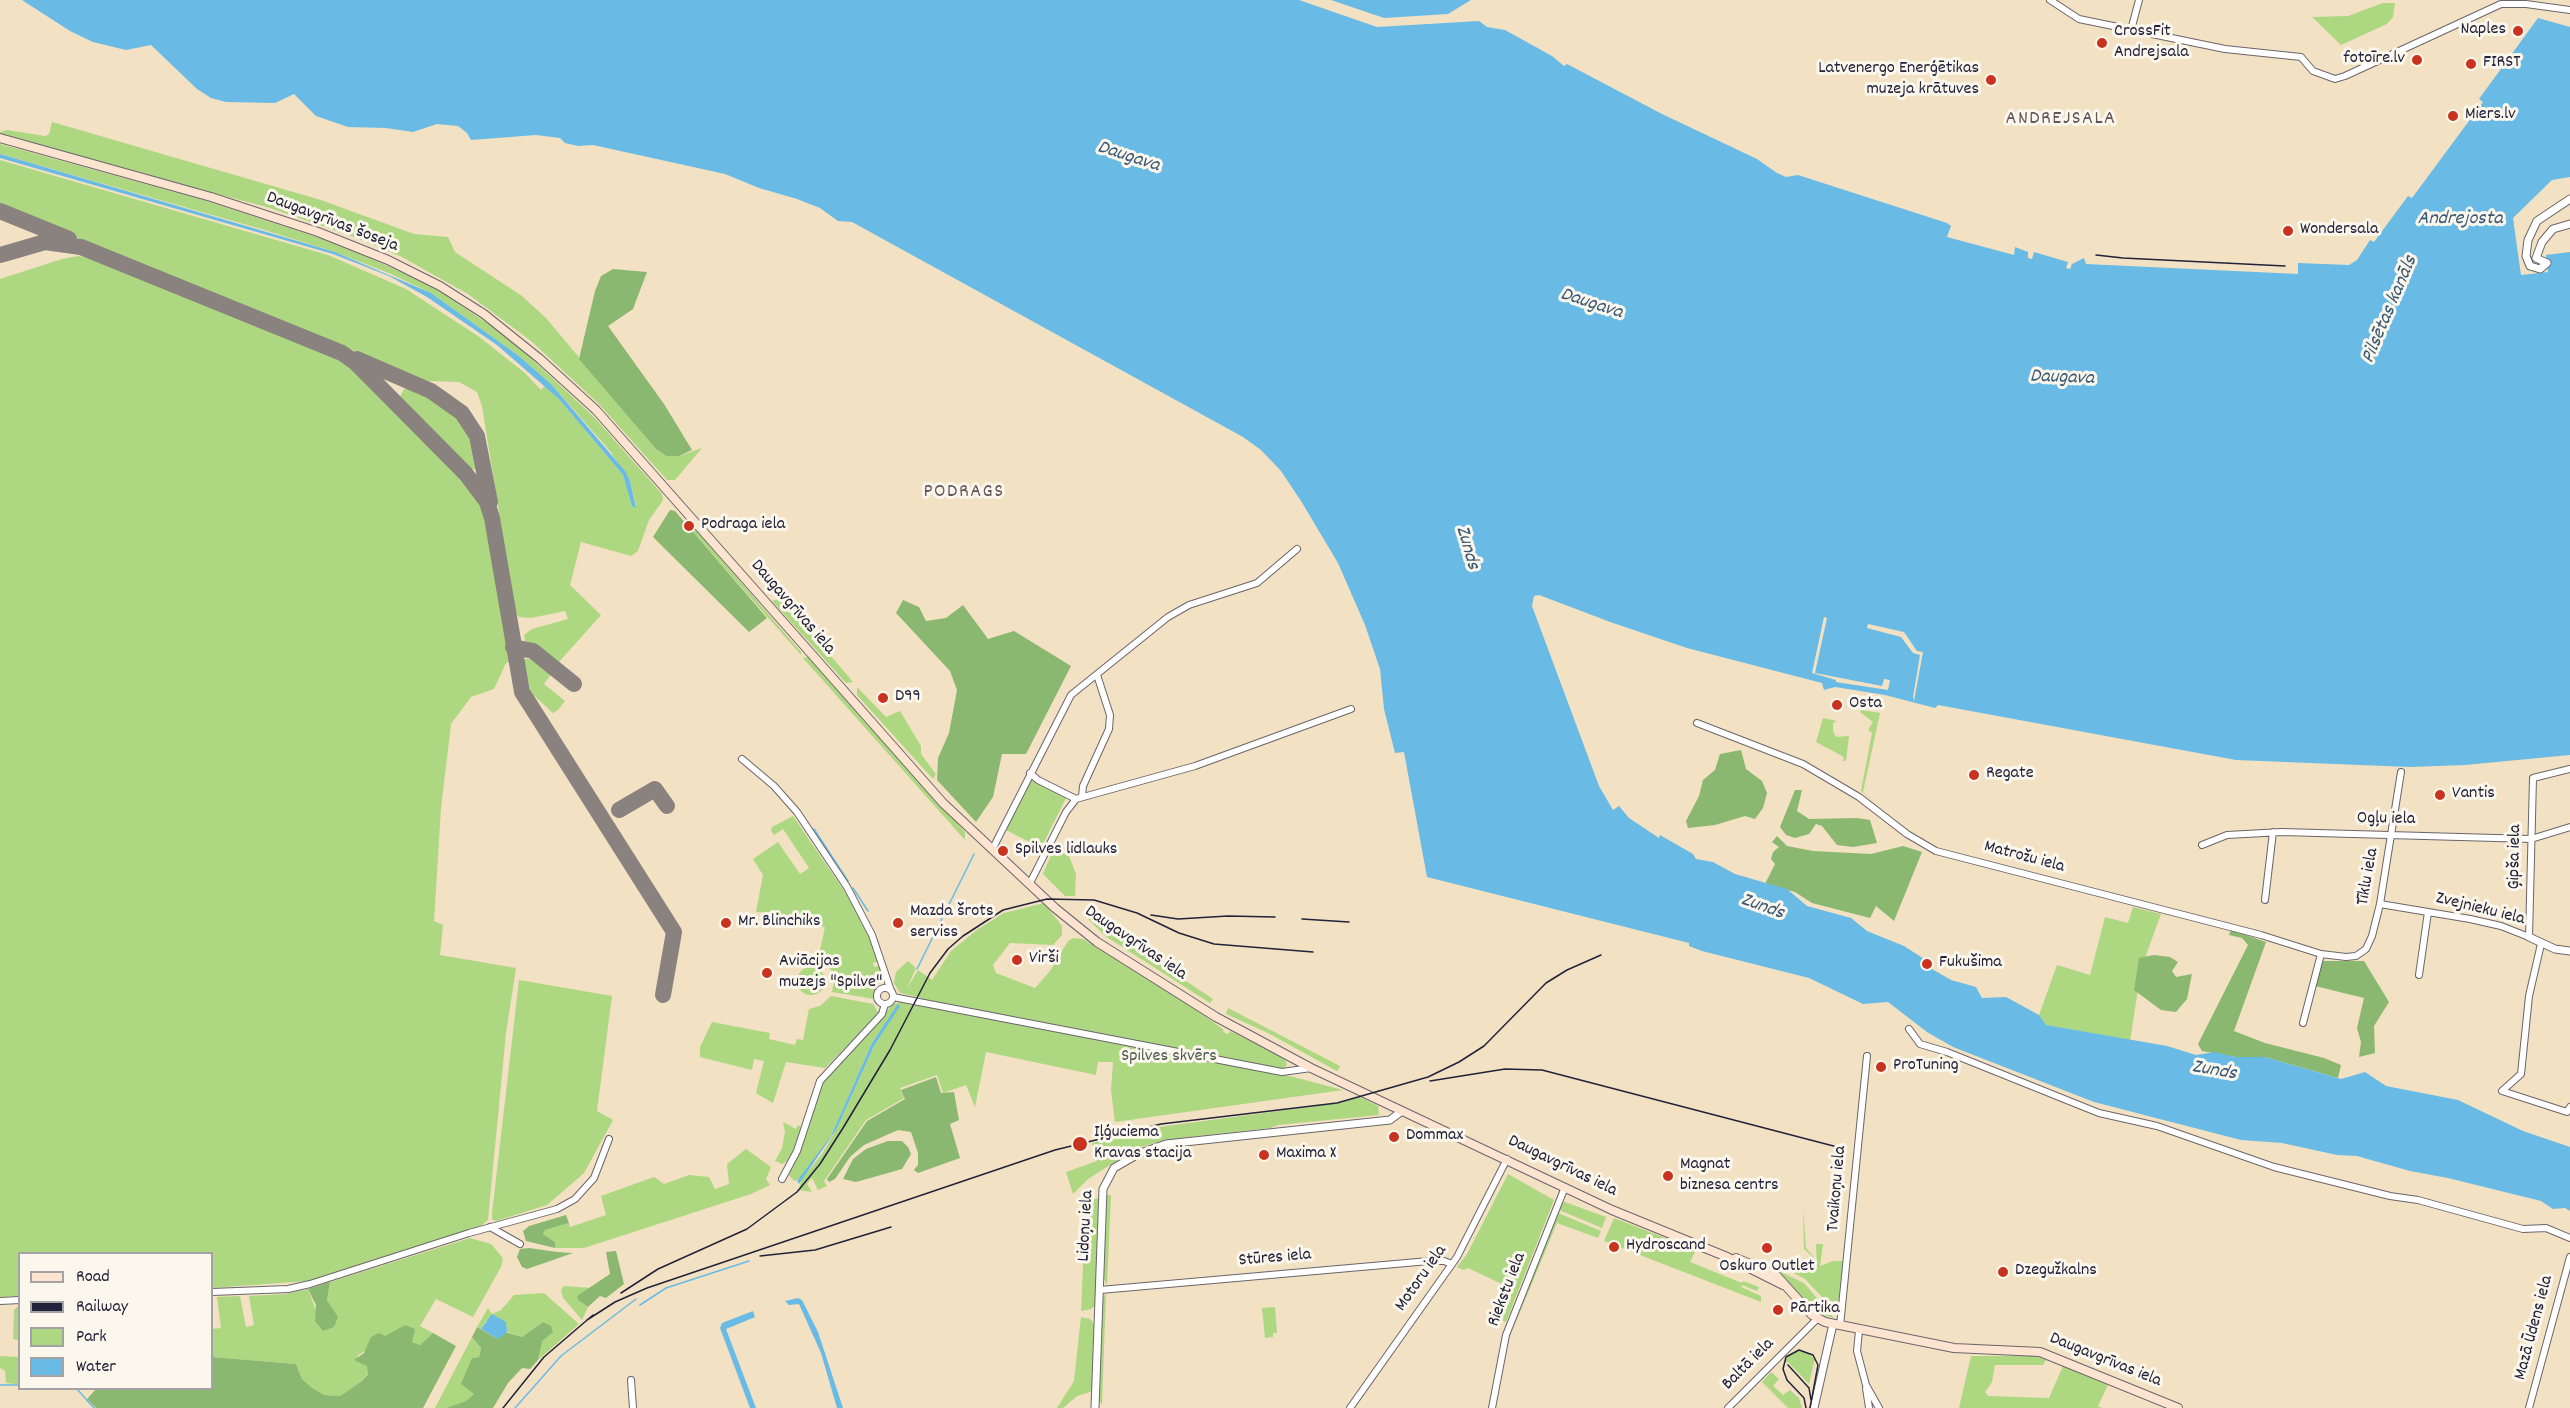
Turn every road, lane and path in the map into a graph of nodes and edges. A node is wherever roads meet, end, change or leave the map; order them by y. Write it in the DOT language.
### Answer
graph roads {
  1 [pos="2050,0"];
  2 [pos="2139,0"];
  3 [pos="2570,10"];
  4 [pos="2132,30"];
  5 [pos="0,138"];
  6 [pos="2570,199"];
  7 [pos="2570,224"];
  8 [pos="656,478"];
  9 [pos="1297,549"];
  10 [pos="1097,675"];
  11 [pos="1351,709"];
  12 [pos="1697,723"];
  13 [pos="742,759"];
  14 [pos="2570,769"];
  15 [pos="2401,772"];
  16 [pos="1030,773"];
  17 [pos="1079,798"];
  18 [pos="2570,827"];
  19 [pos="2273,832"];
  20 [pos="2391,835"];
  21 [pos="2531,839"];
  22 [pos="2202,845"];
  23 [pos="992,850"];
  24 [pos="1030,883"];
  25 [pos="2265,900"];
  26 [pos="2380,904"];
  27 [pos="2428,912"];
  28 [pos="2529,937"];
  29 [pos="2541,944"];
  30 [pos="2366,949"];
  31 [pos="2570,951"];
  32 [pos="2321,954"];
  33 [pos="2419,975"];
  34 [pos="892,994"];
  35 [pos="885,1004"];
  36 [pos="2303,1023"];
  37 [pos="1909,1029"];
  38 [pos="1868,1056"];
  39 [pos="1311,1068"];
  40 [pos="2568,1109"];
  41 [pos="1402,1111"];
  42 [pos="609,1139"];
  43 [pos="1507,1159"];
  44 [pos="782,1179"];
  45 [pos="1565,1187"];
  46 [pos="490,1227"];
  47 [pos="2570,1238"];
  48 [pos="520,1244"];
  49 [pos="2570,1257"];
  50 [pos="1452,1264"];
  51 [pos="1100,1290"];
  52 [pos="213,1292"];
  53 [pos="18,1300"];
  54 [pos="0,1301"];
  55 [pos="1817,1319"];
  56 [pos="1836,1325"];
  57 [pos="1859,1331"];
  58 [pos="631,1380"];
  59 [pos="1866,1385"];
  60 [pos="633,1408"];
  61 [pos="1095,1408"];
  62 [pos="1350,1408"];
  63 [pos="1492,1408"];
  64 [pos="1728,1408"];
  65 [pos="1814,1408"];
  66 [pos="1869,1408"];
  67 [pos="1879,1408"];
  68 [pos="2178,1408"];
  69 [pos="2529,1408"];
  1 -- 4 [label="street"];
  2 -- 4 [label="street"];
  3 -- 4 [label="street"];
  5 -- 8 [label="main road, Daugavgrīvas šoseja"];
  6 -- 7 [label="street"];
  8 -- 23 [label="main road, Daugavgrīvas iela"];
  9 -- 10 [label="street"];
  10 -- 16 [label="street"];
  10 -- 17 [label="street"];
  11 -- 17 [label="street"];
  12 -- 32 [label="street, Matrožu iela"];
  13 -- 34 [label="street"];
  14 -- 21 [label="street, Ģipša iela"];
  15 -- 20 [label="street, Tīklu iela"];
  16 -- 17 [label="street"];
  16 -- 23 [label="street"];
  17 -- 24 [label="street"];
  18 -- 21 [label="street, Ogļu iela"];
  19 -- 20 [label="street, Ogļu iela"];
  19 -- 22 [label="street, Ogļu iela"];
  19 -- 25 [label="street"];
  20 -- 21 [label="street, Ogļu iela"];
  20 -- 26 [label="street, Tīklu iela"];
  21 -- 28 [label="street, Ģipša iela"];
  23 -- 24 [label="main road, Daugavgrīvas iela"];
  24 -- 39 [label="main road, Daugavgrīvas iela"];
  26 -- 27 [label="street, Zvejnieku iela"];
  26 -- 30 [label="street, Tīklu iela"];
  27 -- 28 [label="street, Zvejnieku iela"];
  27 -- 33 [label="street"];
  28 -- 29 [label="street, Zvejnieku iela"];
  29 -- 31 [label="street, Zvejnieku iela"];
  29 -- 40 [label="street"];
  30 -- 32 [label="street, Matrožu iela"];
  32 -- 36 [label="street"];
  34 -- 35 [label="street"];
  34 -- 35 [label="street"];
  34 -- 39 [label="street"];
  35 -- 44 [label="street"];
  37 -- 47 [label="street"];
  38 -- 56 [label="street, Tvaikoņu iela"];
  39 -- 41 [label="main road, Daugavgrīvas iela"];
  41 -- 43 [label="main road, Daugavgrīvas iela"];
  41 -- 51 [label="street, Lidoņu iela"];
  42 -- 46 [label="street"];
  43 -- 45 [label="main road, Daugavgrīvas iela"];
  43 -- 50 [label="street, Motoru iela"];
  45 -- 55 [label="main road, Daugavgrīvas iela"];
  45 -- 63 [label="street, Riekstu iela"];
  46 -- 48 [label="street"];
  46 -- 52 [label="street"];
  49 -- 69 [label="street, Mazā Ūdens iela"];
  50 -- 51 [label="street, Stūres iela"];
  50 -- 62 [label="street, Motoru iela"];
  51 -- 61 [label="street, Lidoņu iela"];
  53 -- 54 [label="street"];
  55 -- 56 [label="main road, Daugavgrīvas iela"];
  55 -- 64 [label="street, Baltā iela"];
  56 -- 57 [label="main road, Daugavgrīvas iela"];
  56 -- 65 [label="street"];
  57 -- 59 [label="street"];
  57 -- 68 [label="main road, Daugavgrīvas iela"];
  58 -- 60 [label="street"];
  59 -- 66 [label="street"];
  59 -- 67 [label="street"];
}
